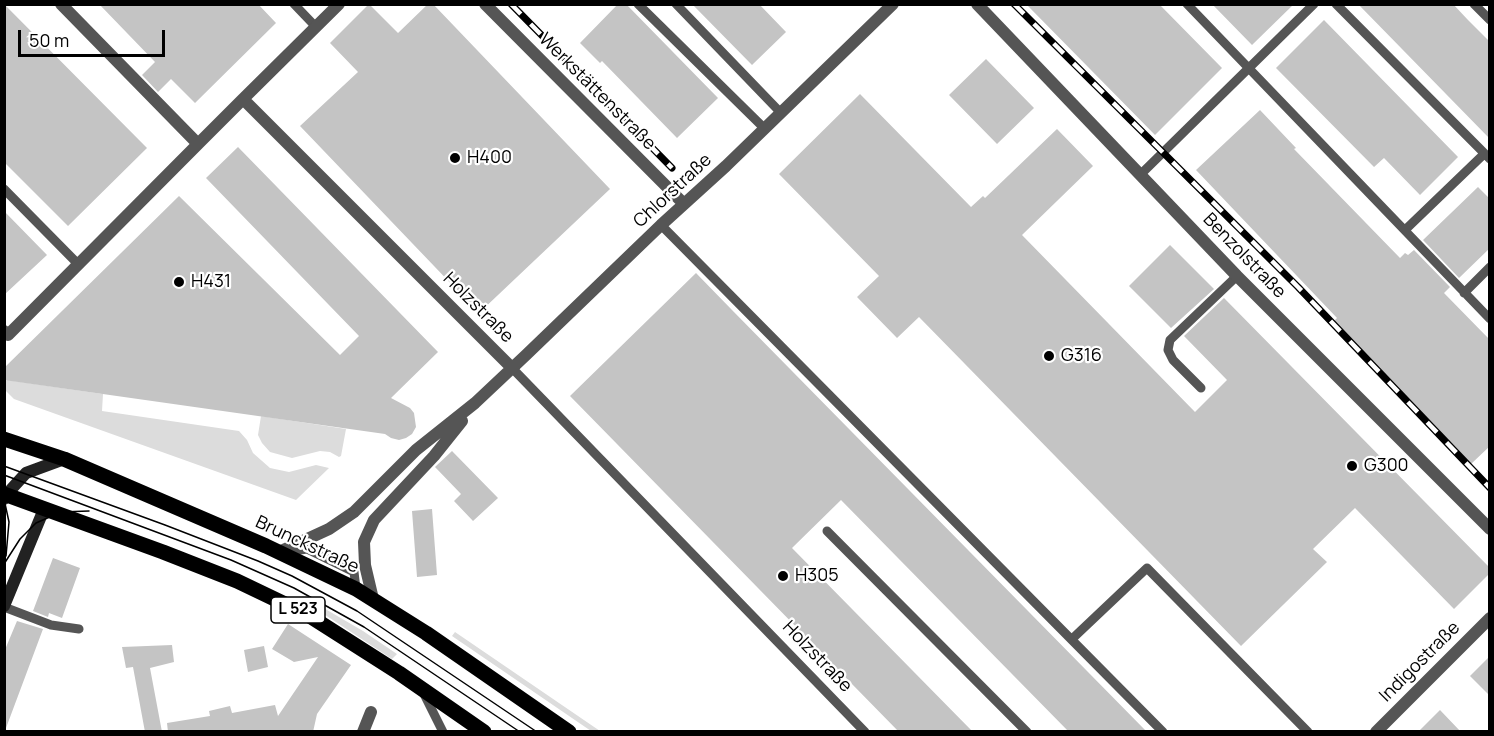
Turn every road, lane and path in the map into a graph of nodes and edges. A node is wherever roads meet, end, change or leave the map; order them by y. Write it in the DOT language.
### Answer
graph roads {
  1 [pos="61,4"];
  2 [pos="294,4"];
  3 [pos="339,4"];
  4 [pos="485,4"];
  5 [pos="638,4"];
  6 [pos="676,4"];
  7 [pos="893,4"];
  8 [pos="977,4"];
  9 [pos="1186,4"];
  10 [pos="1314,4"];
  11 [pos="1336,4"];
  12 [pos="1474,4"];
  13 [pos="1490,20"];
  14 [pos="316,27"];
  15 [pos="1249,69"];
  16 [pos="243,99"];
  17 [pos="781,113"];
  18 [pos="765,129"];
  19 [pos="198,144"];
  20 [pos="1487,157"];
  21 [pos="1140,175"];
  22 [pos="4,189"];
  23 [pos="684,204"];
  24 [pos="661,225"];
  25 [pos="1405,230"];
  26 [pos="78,264"];
  27 [pos="1490,267"];
  28 [pos="1237,276"];
  29 [pos="1464,293"];
  30 [pos="1490,319"];
  31 [pos="4,331"];
  32 [pos="512,368"];
  33 [pos="1202,388"];
  34 [pos="475,403"];
  35 [pos="4,440"];
  36 [pos="64,459"];
  37 [pos="5,496"];
  38 [pos="44,508"];
  39 [pos="1490,529"];
  40 [pos="827,531"];
  41 [pos="279,552"];
  42 [pos="373,599"];
  43 [pos="4,606"];
  44 [pos="1490,618"];
  45 [pos="79,629"];
  46 [pos="1072,639"];
  47 [pos="422,690"];
  48 [pos="371,712"];
  49 [pos="363,732"];
  50 [pos="443,732"];
  51 [pos="484,732"];
  52 [pos="569,732"];
  53 [pos="865,732"];
  54 [pos="1027,732"];
  55 [pos="1163,732"];
  56 [pos="1308,732"];
  57 [pos="1376,732"];
  1 -- 19 [label="street"];
  2 -- 14 [label="lane"];
  3 -- 14 [label="street"];
  4 -- 23 [label="street, Werkstättenstraße"];
  5 -- 18 [label="lane"];
  6 -- 17 [label="lane"];
  7 -- 17 [label="street, Chlorstraße"];
  8 -- 21 [label="street, Benzolstraße"];
  9 -- 15 [label="lane"];
  10 -- 15 [label="lane"];
  11 -- 20 [label="lane"];
  12 -- 13 [label="lane"];
  14 -- 16 [label="street"];
  15 -- 21 [label="lane"];
  15 -- 25 [label="lane"];
  16 -- 19 [label="street"];
  16 -- 32 [label="street, Holzstraße"];
  17 -- 18 [label="street, Chlorstraße"];
  18 -- 23 [label="street, Chlorstraße"];
  19 -- 26 [label="street"];
  20 -- 25 [label="lane"];
  21 -- 28 [label="street, Benzolstraße"];
  22 -- 26 [label="lane"];
  23 -- 24 [label="street, Chlorstraße"];
  24 -- 32 [label="street, Chlorstraße"];
  24 -- 46 [label="lane"];
  25 -- 29 [label="lane"];
  26 -- 31 [label="street"];
  27 -- 29 [label="lane"];
  28 -- 33 [label="lane"];
  28 -- 39 [label="street, Benzolstraße"];
  29 -- 30 [label="lane"];
  32 -- 34 [label="street, Chlorstraße"];
  32 -- 53 [label="lane, Holzstraße"];
  34 -- 41 [label="street, Chlorstraße"];
  34 -- 42 [label="street, Chlorstraße"];
  35 -- 36 [label="main road, Brunckstraße / L 523"];
  36 -- 37 [label="main road"];
  36 -- 41 [label="main road, Brunckstraße / L 523"];
  37 -- 38 [label="main road, L 523"];
  38 -- 43 [label="main road"];
  38 -- 47 [label="main road, L 523"];
  40 -- 54 [label="lane"];
  41 -- 42 [label="main road, Brunckstraße / L 523"];
  42 -- 52 [label="main road, Brunckstraße / L 523"];
  43 -- 45 [label="lane"];
  44 -- 57 [label="street, Indigostraße"];
  46 -- 55 [label="lane"];
  46 -- 56 [label="lane"];
  47 -- 50 [label="lane"];
  47 -- 51 [label="main road, L 523"];
  48 -- 49 [label="street"];
}
